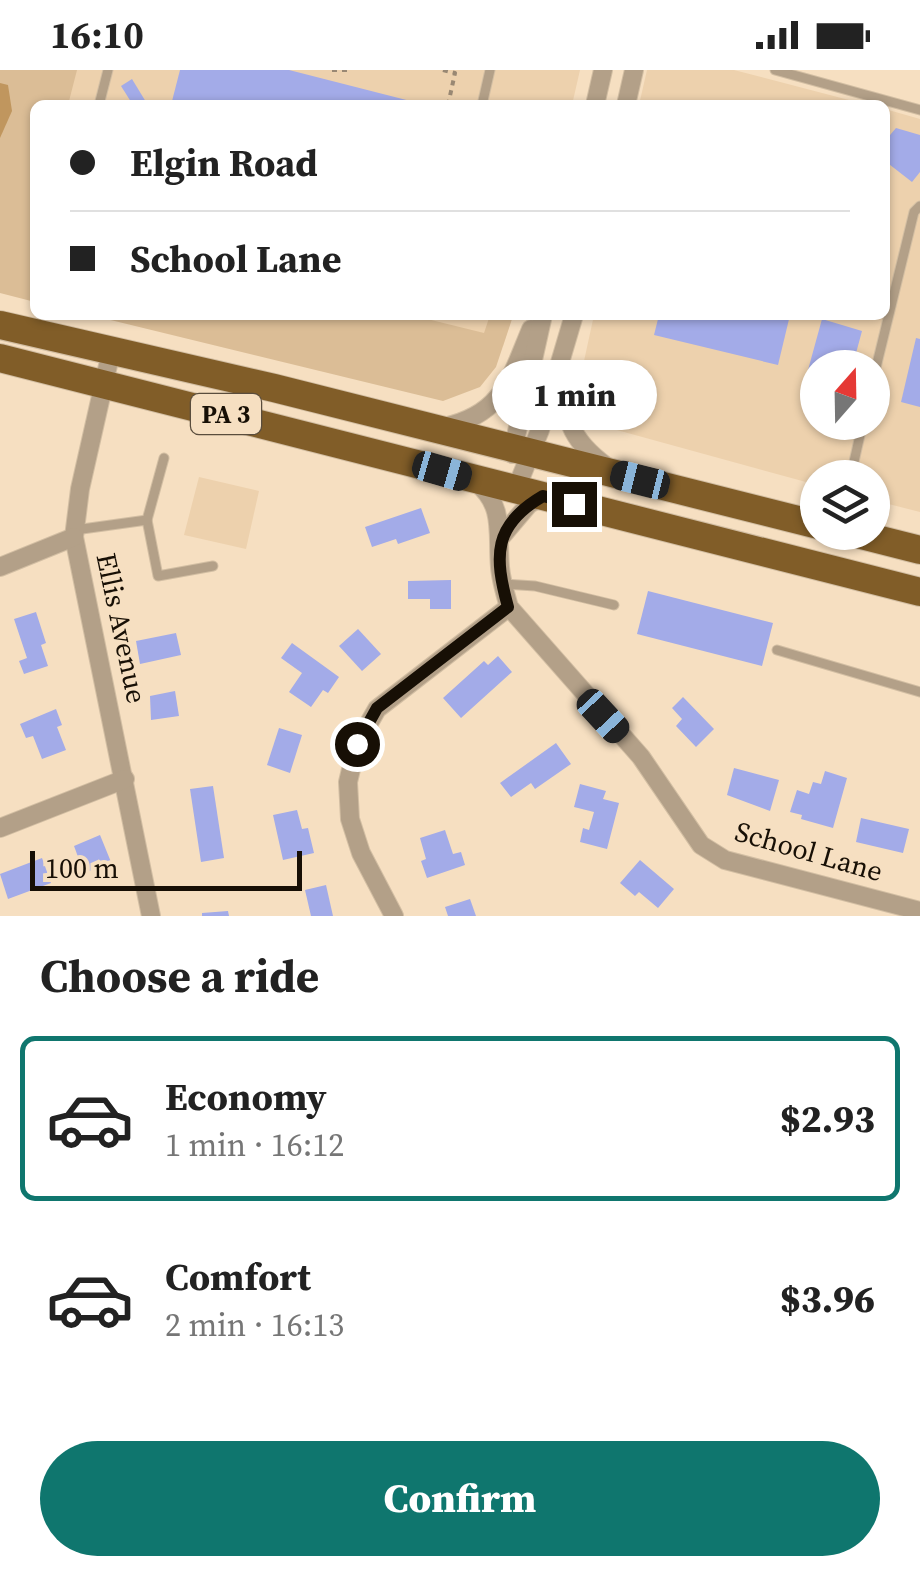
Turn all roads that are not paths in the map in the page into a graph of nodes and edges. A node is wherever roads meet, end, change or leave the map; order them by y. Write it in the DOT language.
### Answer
graph roads {
  1 [pos="108,70"];
  2 [pos="490,70"];
  3 [pos="604,70"];
  4 [pos="634,70"];
  5 [pos="775,70"];
  6 [pos="100,100"];
  7 [pos="483,100"];
  8 [pos="596,100"];
  9 [pos="627,100"];
  10 [pos="884,100"];
  11 [pos="890,102"];
  12 [pos="920,110"];
  13 [pos="920,206"];
  14 [pos="890,310"];
  15 [pos="538,320"];
  16 [pos="539,320"];
  17 [pos="573,320"];
  18 [pos="888,320"];
  19 [pos="0,325"];
  20 [pos="880,350"];
  21 [pos="111,352"];
  22 [pos="0,358"];
  23 [pos="564,358"];
  24 [pos="104,384"];
  25 [pos="423,425"];
  26 [pos="521,451"];
  27 [pos="164,458"];
  28 [pos="473,480"];
  29 [pos="640,480"];
  30 [pos="530,493"];
  31 [pos="147,520"];
  32 [pos="800,520"];
  33 [pos="75,534"];
  34 [pos="500,537"];
  35 [pos="890,542"];
  36 [pos="920,550"];
  37 [pos="213,566"];
  38 [pos="0,567"];
  39 [pos="502,584"];
  40 [pos="920,592"];
  41 [pos="614,605"];
  42 [pos="508,607"];
  43 [pos="777,650"];
  44 [pos="920,692"];
  45 [pos="126,779"];
  46 [pos="0,828"];
  47 [pos="920,911"];
  48 [pos="150,916"];
  49 [pos="394,916"];
  1 -- 6 [label="lane"];
  2 -- 7 [label="lane"];
  3 -- 8 [label="street"];
  4 -- 9 [label="street"];
  5 -- 10 [label="lane"];
  11 -- 12 [label="lane"];
  13 -- 14 [label="lane"];
  15 -- 25 [label="street"];
  16 -- 26 [label="street"];
  17 -- 23 [label="street"];
  18 -- 20 [label="lane"];
  19 -- 21 [label="highway, PA 3"];
  21 -- 24 [label="street, Ellis Avenue"];
  21 -- 25 [label="highway, PA 3"];
  22 -- 24 [label="highway, PA 3"];
  23 -- 26 [label="street"];
  23 -- 29 [label="street"];
  24 -- 28 [label="highway, PA 3"];
  24 -- 33 [label="street, Ellis Avenue"];
  25 -- 26 [label="highway, PA 3"];
  26 -- 29 [label="highway, PA 3"];
  26 -- 30 [label="street"];
  27 -- 31 [label="lane"];
  28 -- 30 [label="highway, PA 3"];
  28 -- 34 [label="street, School Lane"];
  29 -- 32 [label="highway, PA 3"];
  30 -- 34 [label="street"];
  30 -- 40 [label="highway, PA 3"];
  31 -- 33 [label="lane"];
  31 -- 37 [label="lane"];
  33 -- 38 [label="street"];
  33 -- 45 [label="street, Ellis Avenue"];
  34 -- 39 [label="street, School Lane"];
  35 -- 36 [label="highway"];
  39 -- 41 [label="lane"];
  39 -- 42 [label="street, School Lane"];
  42 -- 47 [label="street, School Lane"];
  42 -- 49 [label="street"];
  43 -- 44 [label="lane"];
  45 -- 46 [label="street"];
  45 -- 48 [label="street, Ellis Avenue"];
}
